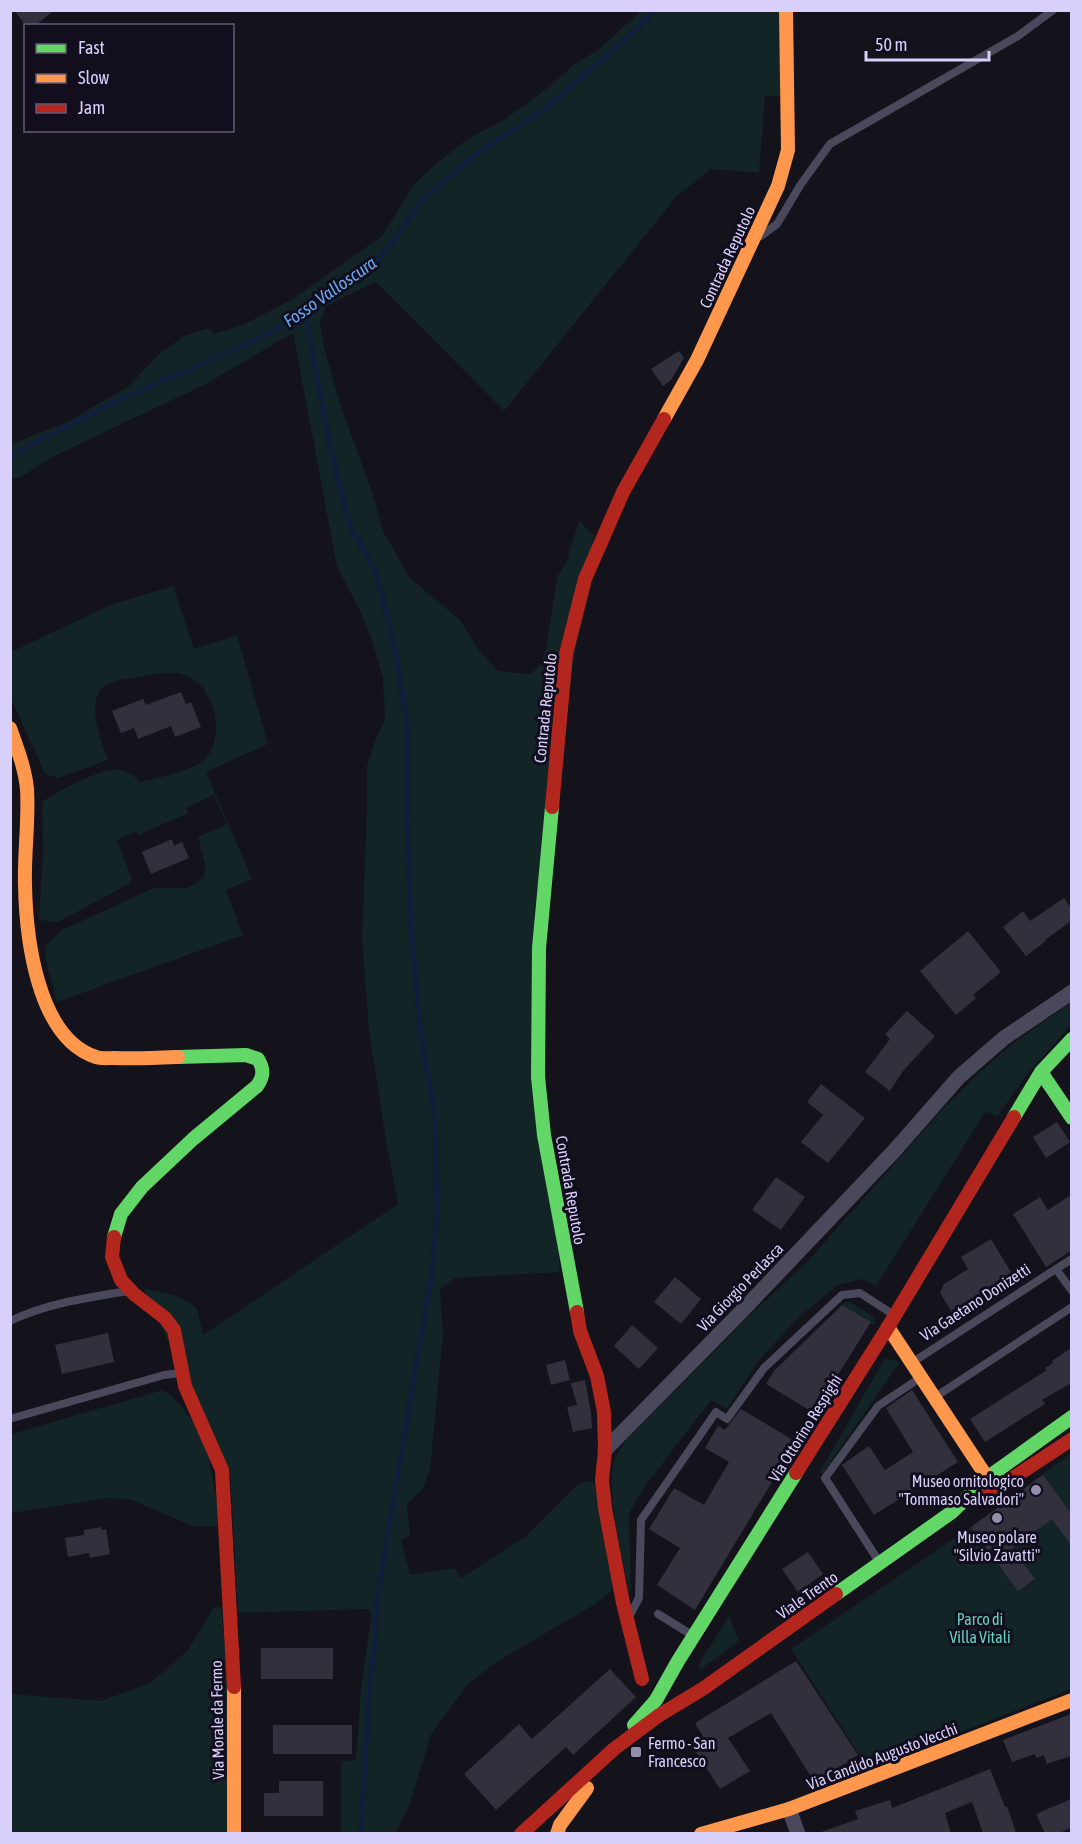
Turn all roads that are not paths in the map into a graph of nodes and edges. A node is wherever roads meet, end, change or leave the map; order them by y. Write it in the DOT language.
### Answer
graph roads {
  1 [pos="786,10"];
  2 [pos="1053,10"];
  3 [pos="753,243"];
  4 [pos="10,728"];
  5 [pos="1071,992"];
  6 [pos="1071,1038"];
  7 [pos="1041,1072"];
  8 [pos="1071,1118"];
  9 [pos="1071,1259"];
  10 [pos="1056,1269"];
  11 [pos="129,1291"];
  12 [pos="1071,1291"];
  13 [pos="1071,1307"];
  14 [pos="10,1321"];
  15 [pos="892,1321"];
  16 [pos="912,1362"];
  17 [pos="182,1373"];
  18 [pos="921,1377"];
  19 [pos="934,1397"];
  20 [pos="1071,1417"];
  21 [pos="13,1418"];
  22 [pos="1071,1439"];
  23 [pos="605,1450"];
  24 [pos="987,1478"];
  25 [pos="996,1491"];
  26 [pos="952,1512"];
  27 [pos="880,1563"];
  28 [pos="658,1614"];
  29 [pos="627,1620"];
  30 [pos="693,1636"];
  31 [pos="663,1689"];
  32 [pos="642,1690"];
  33 [pos="1071,1700"];
  34 [pos="681,1704"];
  35 [pos="636,1723"];
  36 [pos="575,1784"];
  37 [pos="789,1809"];
  38 [pos="569,1813"];
  39 [pos="523,1832"];
  40 [pos="234,1833"];
  41 [pos="549,1833"];
  42 [pos="557,1833"];
  43 [pos="570,1833"];
  44 [pos="701,1833"];
  45 [pos="798,1833"];
  1 -- 3 [label="street, Contrada Reputolo"];
  2 -- 3 [label="lane"];
  3 -- 23 [label="street, Contrada Reputolo"];
  4 -- 11 [label="street"];
  5 -- 23 [label="street, Via Giorgio Perlasca"];
  6 -- 7 [label="street, Via Ottorino Respighi"];
  7 -- 8 [label="street"];
  7 -- 15 [label="street, Via Ottorino Respighi"];
  9 -- 10 [label="lane, Via Gaetano Donizetti"];
  10 -- 12 [label="lane, Via Gaetano Donizetti"];
  10 -- 16 [label="lane, Via Gaetano Donizetti"];
  11 -- 14 [label="lane"];
  11 -- 17 [label="street"];
  13 -- 19 [label="lane"];
  15 -- 16 [label="street, Via Gaetano Donizetti"];
  15 -- 29 [label="lane"];
  15 -- 30 [label="street, Via Ottorino Respighi"];
  16 -- 18 [label="street, Via Gaetano Donizetti"];
  17 -- 21 [label="lane"];
  17 -- 40 [label="street, Via Morale da Fermo"];
  18 -- 19 [label="street, Via Gaetano Donizetti"];
  18 -- 27 [label="lane"];
  19 -- 24 [label="street, Via Gaetano Donizetti"];
  20 -- 24 [label="street, Viale Trento"];
  22 -- 25 [label="street, Viale Trento"];
  23 -- 29 [label="street"];
  24 -- 25 [label="street, Via Gaetano Donizetti"];
  24 -- 26 [label="street, Viale Trento"];
  25 -- 26 [label="street, Viale Trento"];
  26 -- 27 [label="street, Viale Trento"];
  27 -- 34 [label="street, Viale Trento"];
  28 -- 30 [label="lane"];
  29 -- 32 [label="street"];
  30 -- 31 [label="street, Via Ottorino Respighi"];
  31 -- 32 [label="street"];
  31 -- 35 [label="street, Via Ottorino Respighi"];
  32 -- 35 [label="street"];
  33 -- 37 [label="street, Via Candido Augusto Vecchi"];
  34 -- 36 [label="street, Viale Trento"];
  34 -- 38 [label="street, Viale Trento"];
  35 -- 36 [label="street, Via Ottorino Respighi"];
  36 -- 39 [label="street, Viale Trento"];
  37 -- 44 [label="street, Via Candido Augusto Vecchi"];
  37 -- 45 [label="street"];
  38 -- 42 [label="street, Viale Trento"];
  38 -- 43 [label="street"];
  39 -- 41 [label="street, Viale Trento"];
}
